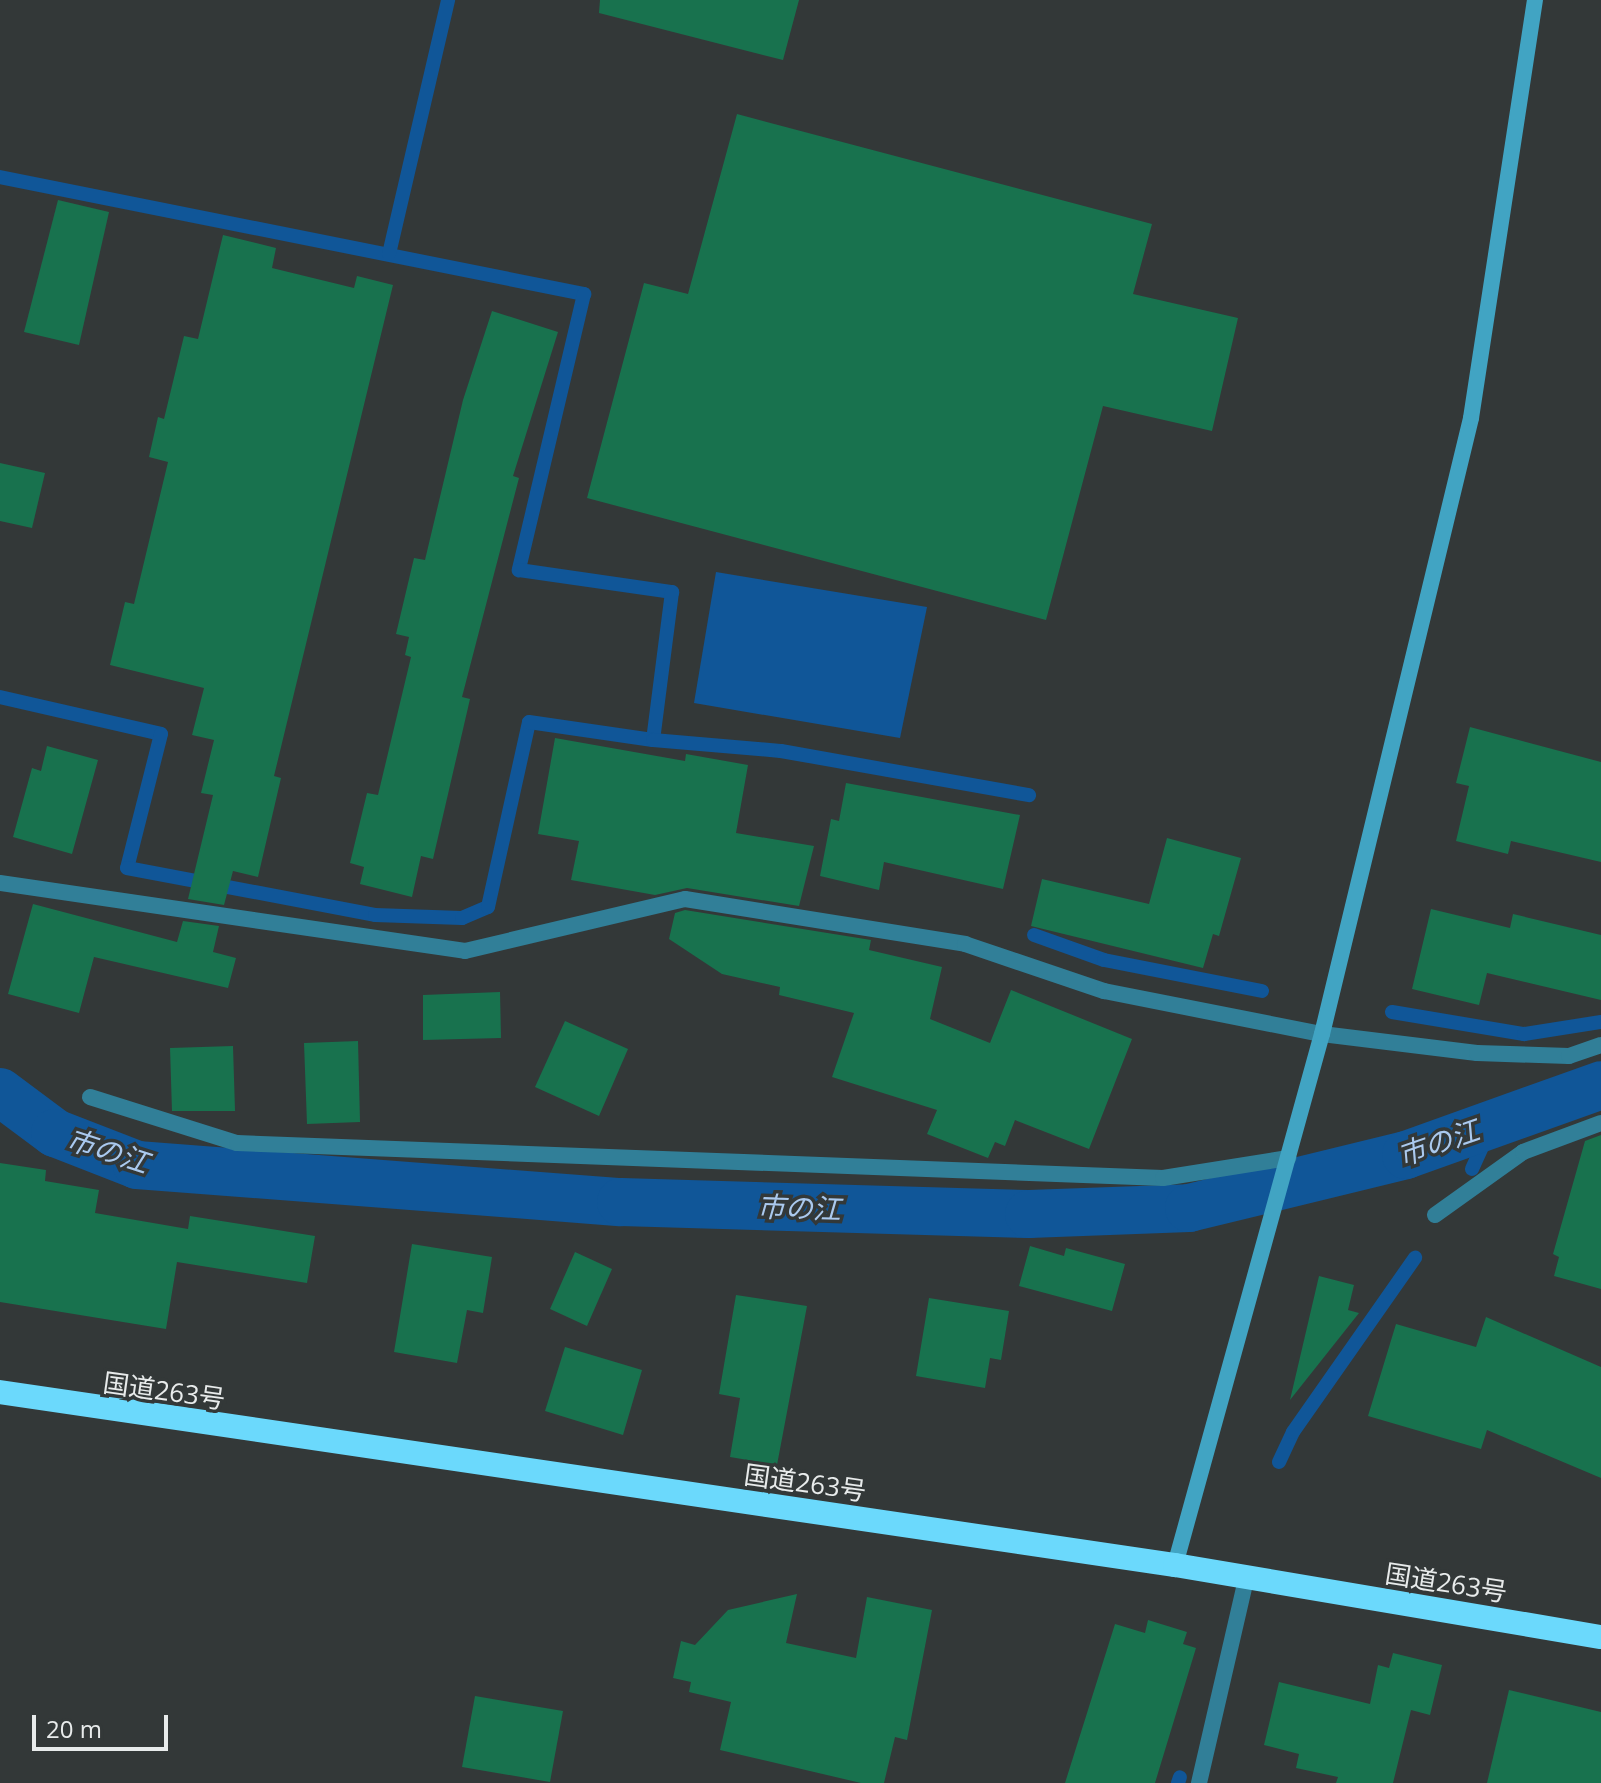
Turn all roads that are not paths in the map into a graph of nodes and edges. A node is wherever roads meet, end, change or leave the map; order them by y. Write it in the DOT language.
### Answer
graph roads {
  1 [pos="1535,0"];
  2 [pos="0,883"];
  3 [pos="1322,1034"];
  4 [pos="1601,1045"];
  5 [pos="90,1097"];
  6 [pos="1601,1123"];
  7 [pos="1288,1158"];
  8 [pos="1435,1215"];
  9 [pos="0,1392"];
  10 [pos="1175,1565"];
  11 [pos="1246,1579"];
  12 [pos="1601,1637"];
  13 [pos="1199,1783"];
  1 -- 3 [label="street"];
  2 -- 3 [label="street"];
  3 -- 4 [label="street"];
  3 -- 7 [label="street"];
  5 -- 7 [label="street"];
  6 -- 8 [label="street"];
  7 -- 10 [label="street"];
  9 -- 10 [label="highway, 国道263号"];
  10 -- 11 [label="highway, 国道263号"];
  11 -- 12 [label="highway, 国道263号"];
  11 -- 13 [label="street"];
}
